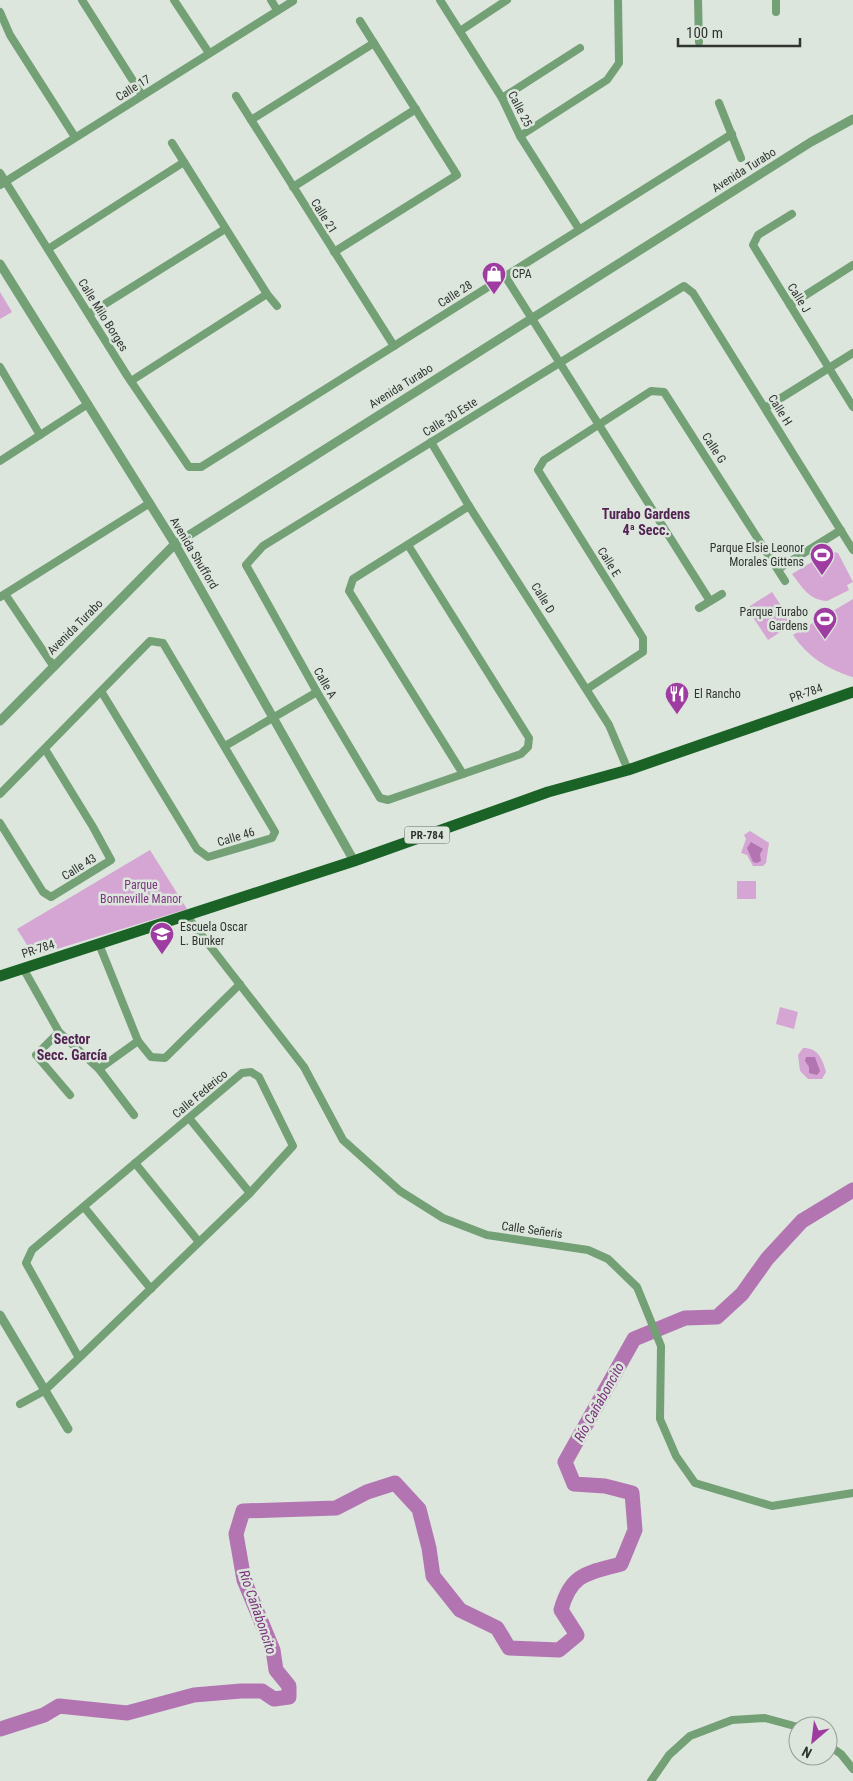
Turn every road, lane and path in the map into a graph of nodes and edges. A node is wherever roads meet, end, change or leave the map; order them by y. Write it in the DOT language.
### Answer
graph roads {
  1 [pos="82,0"];
  2 [pos="174,0"];
  3 [pos="270,0"];
  4 [pos="440,0"];
  5 [pos="508,0"];
  6 [pos="618,0"];
  7 [pos="698,0"];
  8 [pos="776,0"];
  9 [pos="293,1"];
  10 [pos="277,10"];
  11 [pos="0,12"];
  12 [pos="776,12"];
  13 [pos="360,21"];
  14 [pos="460,31"];
  15 [pos="699,42"];
  16 [pos="374,43"];
  17 [pos="580,48"];
  18 [pos="209,53"];
  19 [pos="142,95"];
  20 [pos="236,96"];
  21 [pos="502,98"];
  22 [pos="720,103"];
  23 [pos="416,109"];
  24 [pos="853,119"];
  25 [pos="251,120"];
  26 [pos="732,134"];
  27 [pos="520,136"];
  28 [pos="75,137"];
  29 [pos="172,143"];
  30 [pos="741,158"];
  31 [pos="184,162"];
  32 [pos="0,172"];
  33 [pos="3,183"];
  34 [pos="293,186"];
  35 [pos="792,214"];
  36 [pos="225,229"];
  37 [pos="578,229"];
  38 [pos="48,249"];
  39 [pos="334,252"];
  40 [pos="0,264"];
  41 [pos="853,265"];
  42 [pos="505,276"];
  43 [pos="684,286"];
  44 [pos="267,294"];
  45 [pos="790,305"];
  46 [pos="277,306"];
  47 [pos="89,314"];
  48 [pos="532,318"];
  49 [pos="394,346"];
  50 [pos="853,353"];
  51 [pos="558,362"];
  52 [pos="829,368"];
  53 [pos="0,369"];
  54 [pos="131,381"];
  55 [pos="88,404"];
  56 [pos="853,407"];
  57 [pos="766,408"];
  58 [pos="598,424"];
  59 [pos="40,435"];
  60 [pos="431,442"];
  61 [pos="0,461"];
  62 [pos="189,467"];
  63 [pos="150,503"];
  64 [pos="469,506"];
  65 [pos="841,530"];
  66 [pos="175,544"];
  67 [pos="408,545"];
  68 [pos="853,550"];
  69 [pos="778,569"];
  70 [pos="253,578"];
  71 [pos="784,582"];
  72 [pos="722,594"];
  73 [pos="3,596"];
  74 [pos="710,601"];
  75 [pos="699,608"];
  76 [pos="54,666"];
  77 [pos="587,689"];
  78 [pos="101,691"];
  79 [pos="317,692"];
  80 [pos="853,692"];
  81 [pos="274,718"];
  82 [pos="0,721"];
  83 [pos="225,746"];
  84 [pos="45,749"];
  85 [pos="628,770"];
  86 [pos="463,774"];
  87 [pos="0,794"];
  88 [pos="0,823"];
  89 [pos="354,861"];
  90 [pos="186,915"];
  91 [pos="99,944"];
  92 [pos="23,968"];
  93 [pos="0,976"];
  94 [pos="240,984"];
  95 [pos="59,1032"];
  96 [pos="138,1041"];
  97 [pos="99,1069"];
  98 [pos="70,1095"];
  99 [pos="134,1115"];
  100 [pos="189,1118"];
  101 [pos="135,1163"];
  102 [pos="250,1193"];
  103 [pos="84,1207"];
  104 [pos="199,1242"];
  105 [pos="151,1289"];
  106 [pos="0,1315"];
  107 [pos="80,1358"];
  108 [pos="44,1391"];
  109 [pos="20,1404"];
  110 [pos="68,1429"];
  111 [pos="853,1493"];
  112 [pos="788,1724"];
  113 [pos="838,1752"];
  114 [pos="853,1769"];
  115 [pos="650,1781"];
  1 -- 19 [label="street"];
  2 -- 18 [label="street"];
  3 -- 10 [label="street"];
  4 -- 14 [label="street, Calle 25"];
  5 -- 14 [label="street"];
  6 -- 27 [label="street"];
  7 -- 15 [label="street"];
  8 -- 12 [label="street"];
  9 -- 10 [label="street, Calle 17"];
  10 -- 18 [label="street, Calle 17"];
  11 -- 28 [label="street"];
  13 -- 16 [label="street"];
  14 -- 21 [label="street, Calle 25"];
  16 -- 23 [label="street"];
  16 -- 25 [label="street"];
  17 -- 21 [label="street"];
  18 -- 19 [label="street, Calle 17"];
  19 -- 28 [label="street, Calle 17"];
  20 -- 25 [label="street, Calle 21"];
  21 -- 27 [label="street, Calle 25"];
  22 -- 26 [label="street"];
  23 -- 34 [label="street"];
  23 -- 39 [label="street"];
  24 -- 48 [label="street, Avenida Turabo"];
  25 -- 34 [label="street, Calle 21"];
  26 -- 30 [label="street"];
  26 -- 37 [label="street, Calle 28"];
  27 -- 37 [label="street, Calle 25"];
  28 -- 33 [label="street, Calle 17"];
  29 -- 31 [label="street"];
  31 -- 36 [label="street"];
  31 -- 38 [label="street"];
  32 -- 33 [label="street, Calle Milo Borges"];
  33 -- 38 [label="street, Calle Milo Borges"];
  34 -- 39 [label="street, Calle 21"];
  35 -- 45 [label="street, Calle J"];
  36 -- 44 [label="street"];
  36 -- 47 [label="street"];
  37 -- 42 [label="street, Calle 28"];
  38 -- 47 [label="street, Calle Milo Borges"];
  39 -- 49 [label="street, Calle 21"];
  40 -- 55 [label="street, Avenida Shufford"];
  41 -- 45 [label="street"];
  42 -- 48 [label="street"];
  42 -- 49 [label="street, Calle 28"];
  43 -- 51 [label="street, Calle 30 Este"];
  43 -- 57 [label="street, Calle H"];
  44 -- 46 [label="street"];
  44 -- 54 [label="street"];
  45 -- 52 [label="street, Calle J"];
  47 -- 54 [label="street, Calle Milo Borges"];
  48 -- 51 [label="street"];
  48 -- 66 [label="street, Avenida Turabo"];
  49 -- 62 [label="street, Calle 28"];
  50 -- 52 [label="street"];
  51 -- 58 [label="street"];
  51 -- 60 [label="street, Calle 30 Este"];
  52 -- 56 [label="street, Calle J"];
  52 -- 57 [label="street"];
  53 -- 59 [label="street"];
  54 -- 62 [label="street, Calle Milo Borges"];
  55 -- 59 [label="street"];
  55 -- 63 [label="street, Avenida Shufford"];
  57 -- 65 [label="street, Calle H"];
  58 -- 69 [label="street, Calle G"];
  58 -- 74 [label="street"];
  58 -- 77 [label="street, Calle E"];
  59 -- 61 [label="street"];
  60 -- 64 [label="street, Calle D"];
  60 -- 70 [label="street, Calle 30 Este"];
  63 -- 66 [label="street, Avenida Shufford"];
  63 -- 73 [label="street"];
  64 -- 67 [label="street"];
  64 -- 77 [label="street, Calle D"];
  65 -- 68 [label="street, Calle H"];
  65 -- 69 [label="street"];
  66 -- 76 [label="street, Avenida Turabo"];
  66 -- 81 [label="street, Avenida Shufford"];
  67 -- 86 [label="street"];
  67 -- 86 [label="street"];
  69 -- 71 [label="street, Calle G"];
  70 -- 79 [label="street, Calle A"];
  72 -- 74 [label="street"];
  73 -- 76 [label="street"];
  74 -- 75 [label="street"];
  76 -- 82 [label="street, Avenida Turabo"];
  77 -- 85 [label="street, Calle D"];
  78 -- 83 [label="street, Calle 46"];
  78 -- 83 [label="street, Calle 46"];
  78 -- 84 [label="street"];
  79 -- 81 [label="street"];
  79 -- 86 [label="street, Calle A"];
  80 -- 85 [label="main road, PR-784 / PR-784"];
  81 -- 83 [label="street"];
  81 -- 89 [label="street, Avenida Shufford"];
  84 -- 87 [label="street"];
  84 -- 88 [label="street, Calle 43"];
  85 -- 89 [label="main road, PR-784 / PR-784"];
  89 -- 90 [label="main road, PR-784 / PR-784"];
  90 -- 91 [label="main road, PR-784 / PR-784"];
  90 -- 94 [label="street, Calle Señeris"];
  91 -- 92 [label="main road, PR-784 / PR-784"];
  91 -- 96 [label="street"];
  92 -- 93 [label="main road, PR-784 / PR-784"];
  92 -- 95 [label="street"];
  94 -- 96 [label="street"];
  94 -- 111 [label="street, Calle Señeris"];
  95 -- 97 [label="street"];
  95 -- 98 [label="street"];
  96 -- 97 [label="street"];
  97 -- 99 [label="street"];
  100 -- 101 [label="street, Calle Federico"];
  100 -- 102 [label="street"];
  100 -- 102 [label="street, Calle Federico"];
  101 -- 103 [label="street, Calle Federico"];
  101 -- 104 [label="street"];
  102 -- 104 [label="street, Calle Federico"];
  103 -- 105 [label="street"];
  103 -- 107 [label="street, Calle Federico"];
  104 -- 105 [label="street, Calle Federico"];
  105 -- 107 [label="street, Calle Federico"];
  106 -- 108 [label="street"];
  107 -- 108 [label="street, Calle Federico"];
  108 -- 109 [label="street, Calle Federico"];
  108 -- 110 [label="street"];
  112 -- 115 [label="street"];
  113 -- 114 [label="street"];
}
